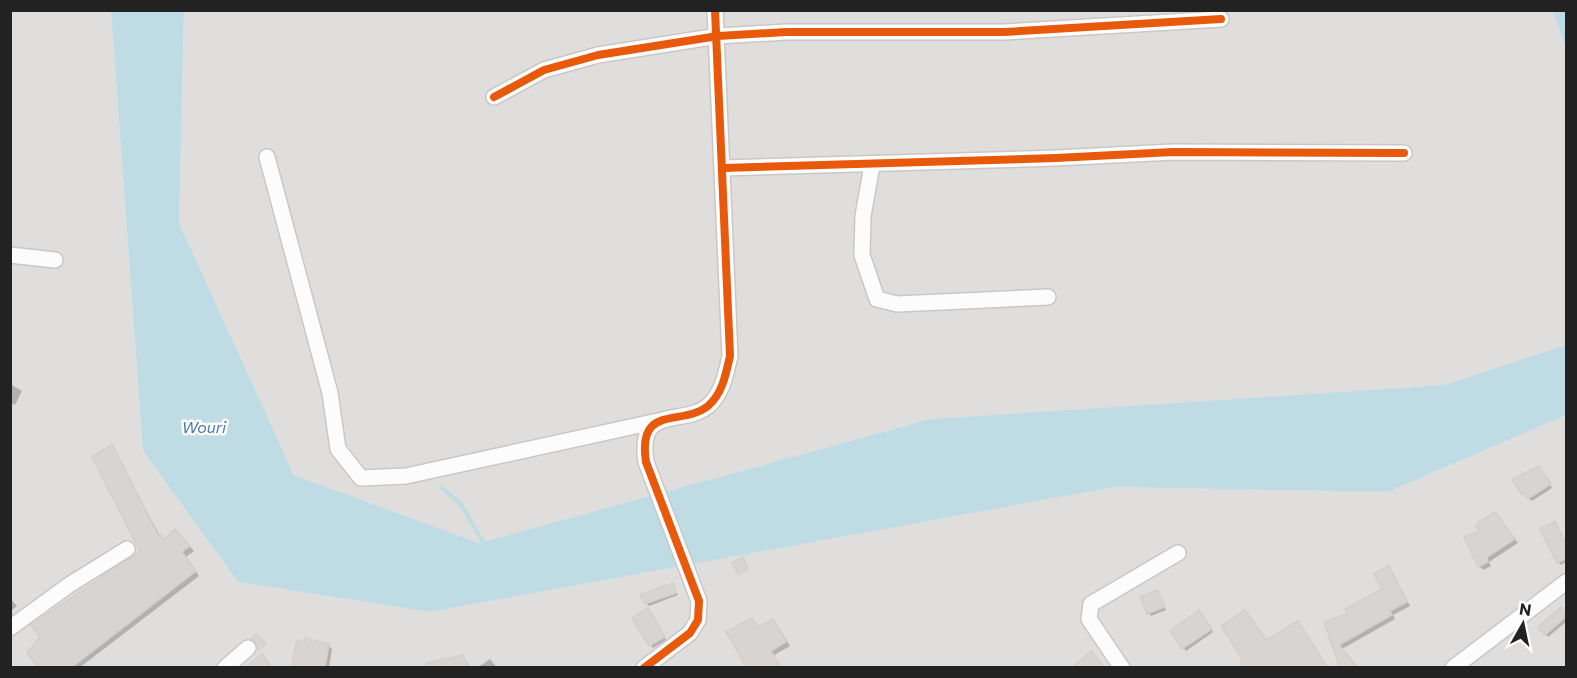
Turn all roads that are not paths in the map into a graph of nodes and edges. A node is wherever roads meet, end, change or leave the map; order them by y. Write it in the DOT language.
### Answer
graph roads {
  1 [pos="715,10"];
  2 [pos="1221,19"];
  3 [pos="718,36"];
  4 [pos="494,97"];
  5 [pos="1404,153"];
  6 [pos="267,157"];
  7 [pos="872,165"];
  8 [pos="723,168"];
  9 [pos="10,255"];
  10 [pos="56,260"];
  11 [pos="1048,297"];
  12 [pos="658,421"];
  13 [pos="127,549"];
  14 [pos="1178,553"];
  15 [pos="1566,582"];
  16 [pos="10,628"];
  17 [pos="248,648"];
  18 [pos="225,668"];
  19 [pos="644,668"];
  20 [pos="1122,668"];
  21 [pos="1453,668"];
  1 -- 3 [label="street"];
  2 -- 3 [label="street"];
  3 -- 4 [label="street"];
  3 -- 8 [label="street"];
  5 -- 7 [label="street"];
  6 -- 12 [label="street"];
  7 -- 8 [label="street"];
  7 -- 11 [label="street"];
  8 -- 12 [label="street"];
  9 -- 10 [label="street"];
  12 -- 19 [label="street"];
  13 -- 16 [label="street"];
  14 -- 20 [label="street"];
  15 -- 21 [label="street"];
  17 -- 18 [label="street"];
}
